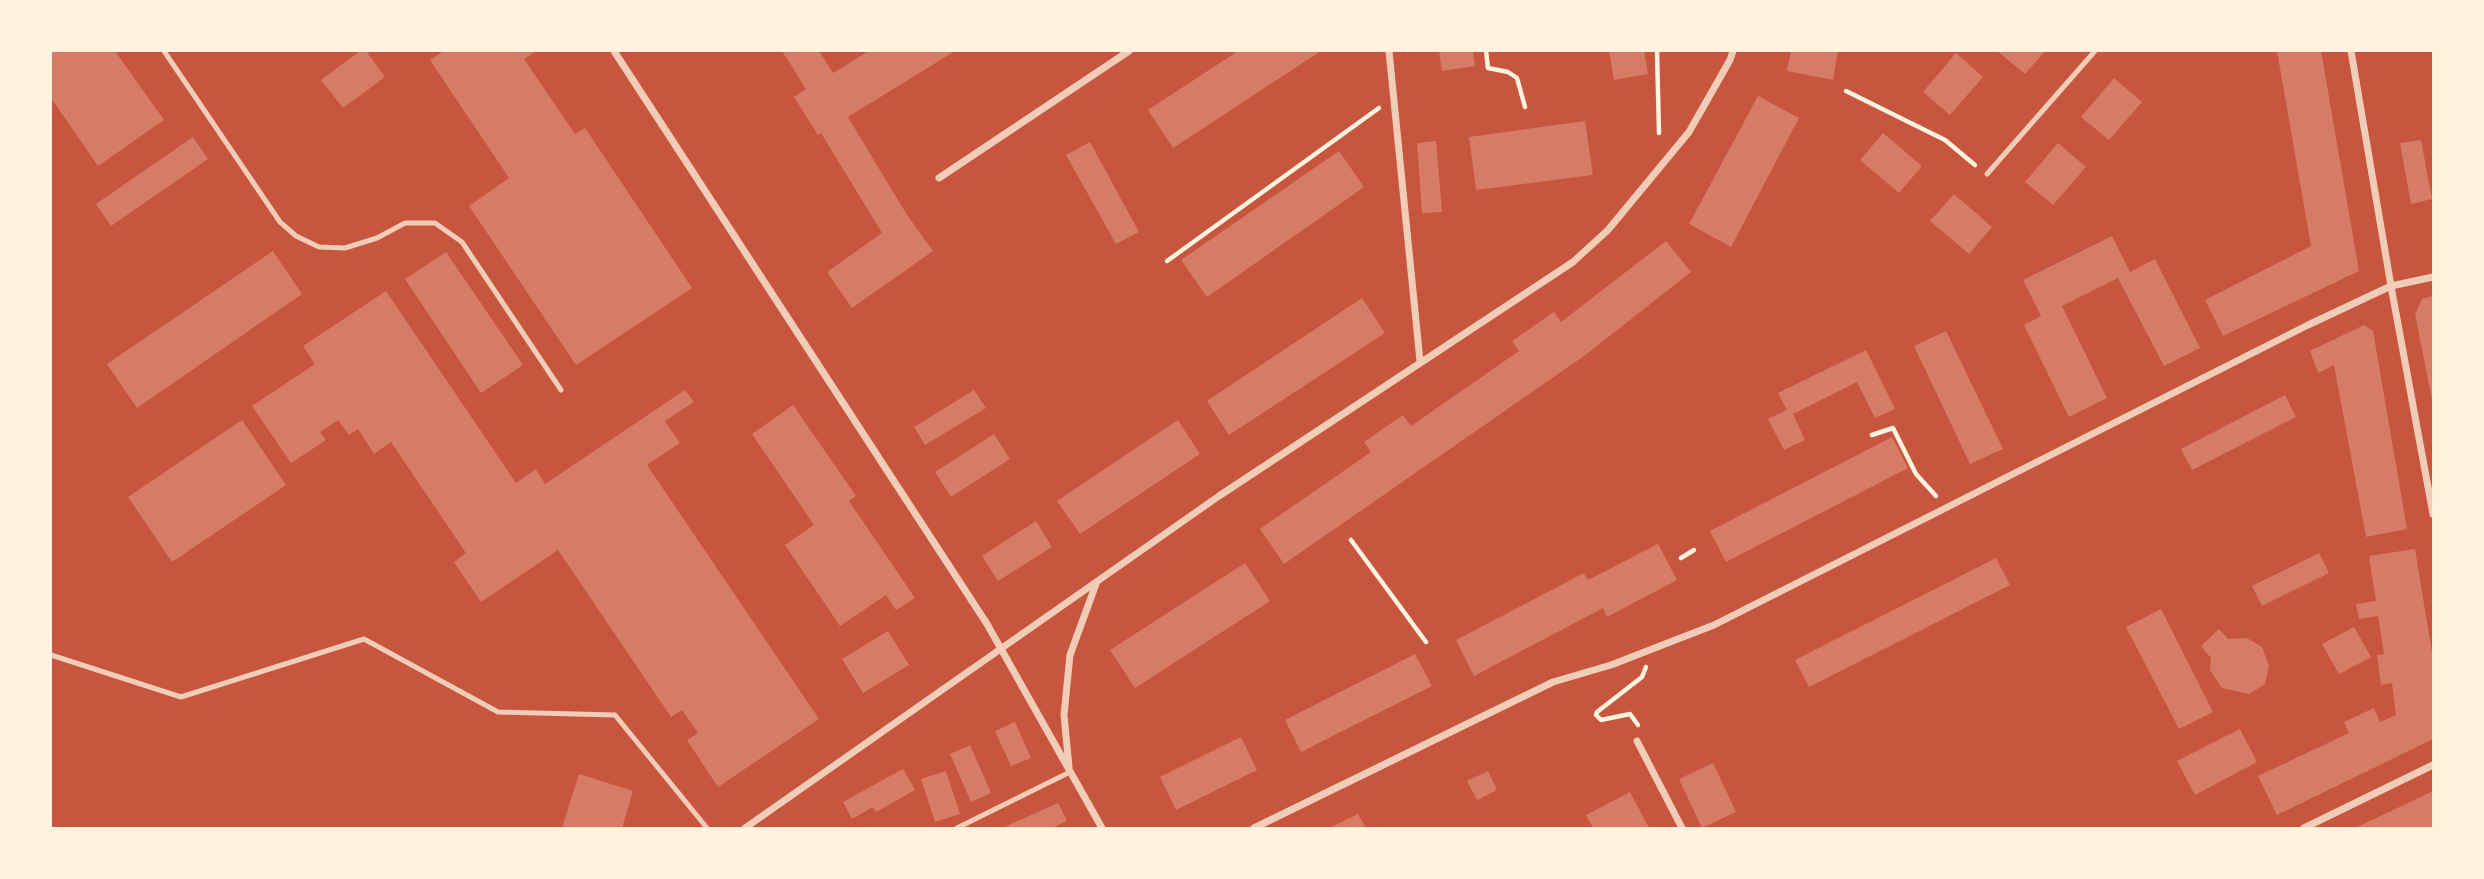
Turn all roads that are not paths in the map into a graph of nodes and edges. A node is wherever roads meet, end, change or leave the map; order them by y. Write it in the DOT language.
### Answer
graph roads {
  1 [pos="163,51"];
  2 [pos="614,51"];
  3 [pos="1129,51"];
  4 [pos="1389,51"];
  5 [pos="1733,51"];
  6 [pos="2095,51"];
  7 [pos="2351,51"];
  8 [pos="1987,174"];
  9 [pos="939,177"];
  10 [pos="2433,277"];
  11 [pos="2391,286"];
  12 [pos="1420,361"];
  13 [pos="561,390"];
  14 [pos="2433,514"];
  15 [pos="1097,584"];
  16 [pos="1001,650"];
  17 [pos="51,654"];
  18 [pos="1637,741"];
  19 [pos="2433,765"];
  20 [pos="1070,772"];
  21 [pos="707,828"];
  22 [pos="745,828"];
  23 [pos="957,828"];
  24 [pos="1102,828"];
  25 [pos="1254,828"];
  26 [pos="1682,828"];
  27 [pos="2304,828"];
  1 -- 13 [label="lane"];
  2 -- 16 [label="street"];
  3 -- 9 [label="street"];
  4 -- 12 [label="street"];
  5 -- 12 [label="street"];
  6 -- 8 [label="lane"];
  7 -- 11 [label="street"];
  10 -- 11 [label="street"];
  11 -- 14 [label="street"];
  11 -- 25 [label="street"];
  12 -- 15 [label="street"];
  15 -- 16 [label="street"];
  15 -- 20 [label="street"];
  16 -- 20 [label="street"];
  16 -- 22 [label="street"];
  17 -- 21 [label="lane"];
  18 -- 26 [label="street"];
  19 -- 27 [label="street"];
  20 -- 23 [label="lane"];
  20 -- 24 [label="street"];
}
